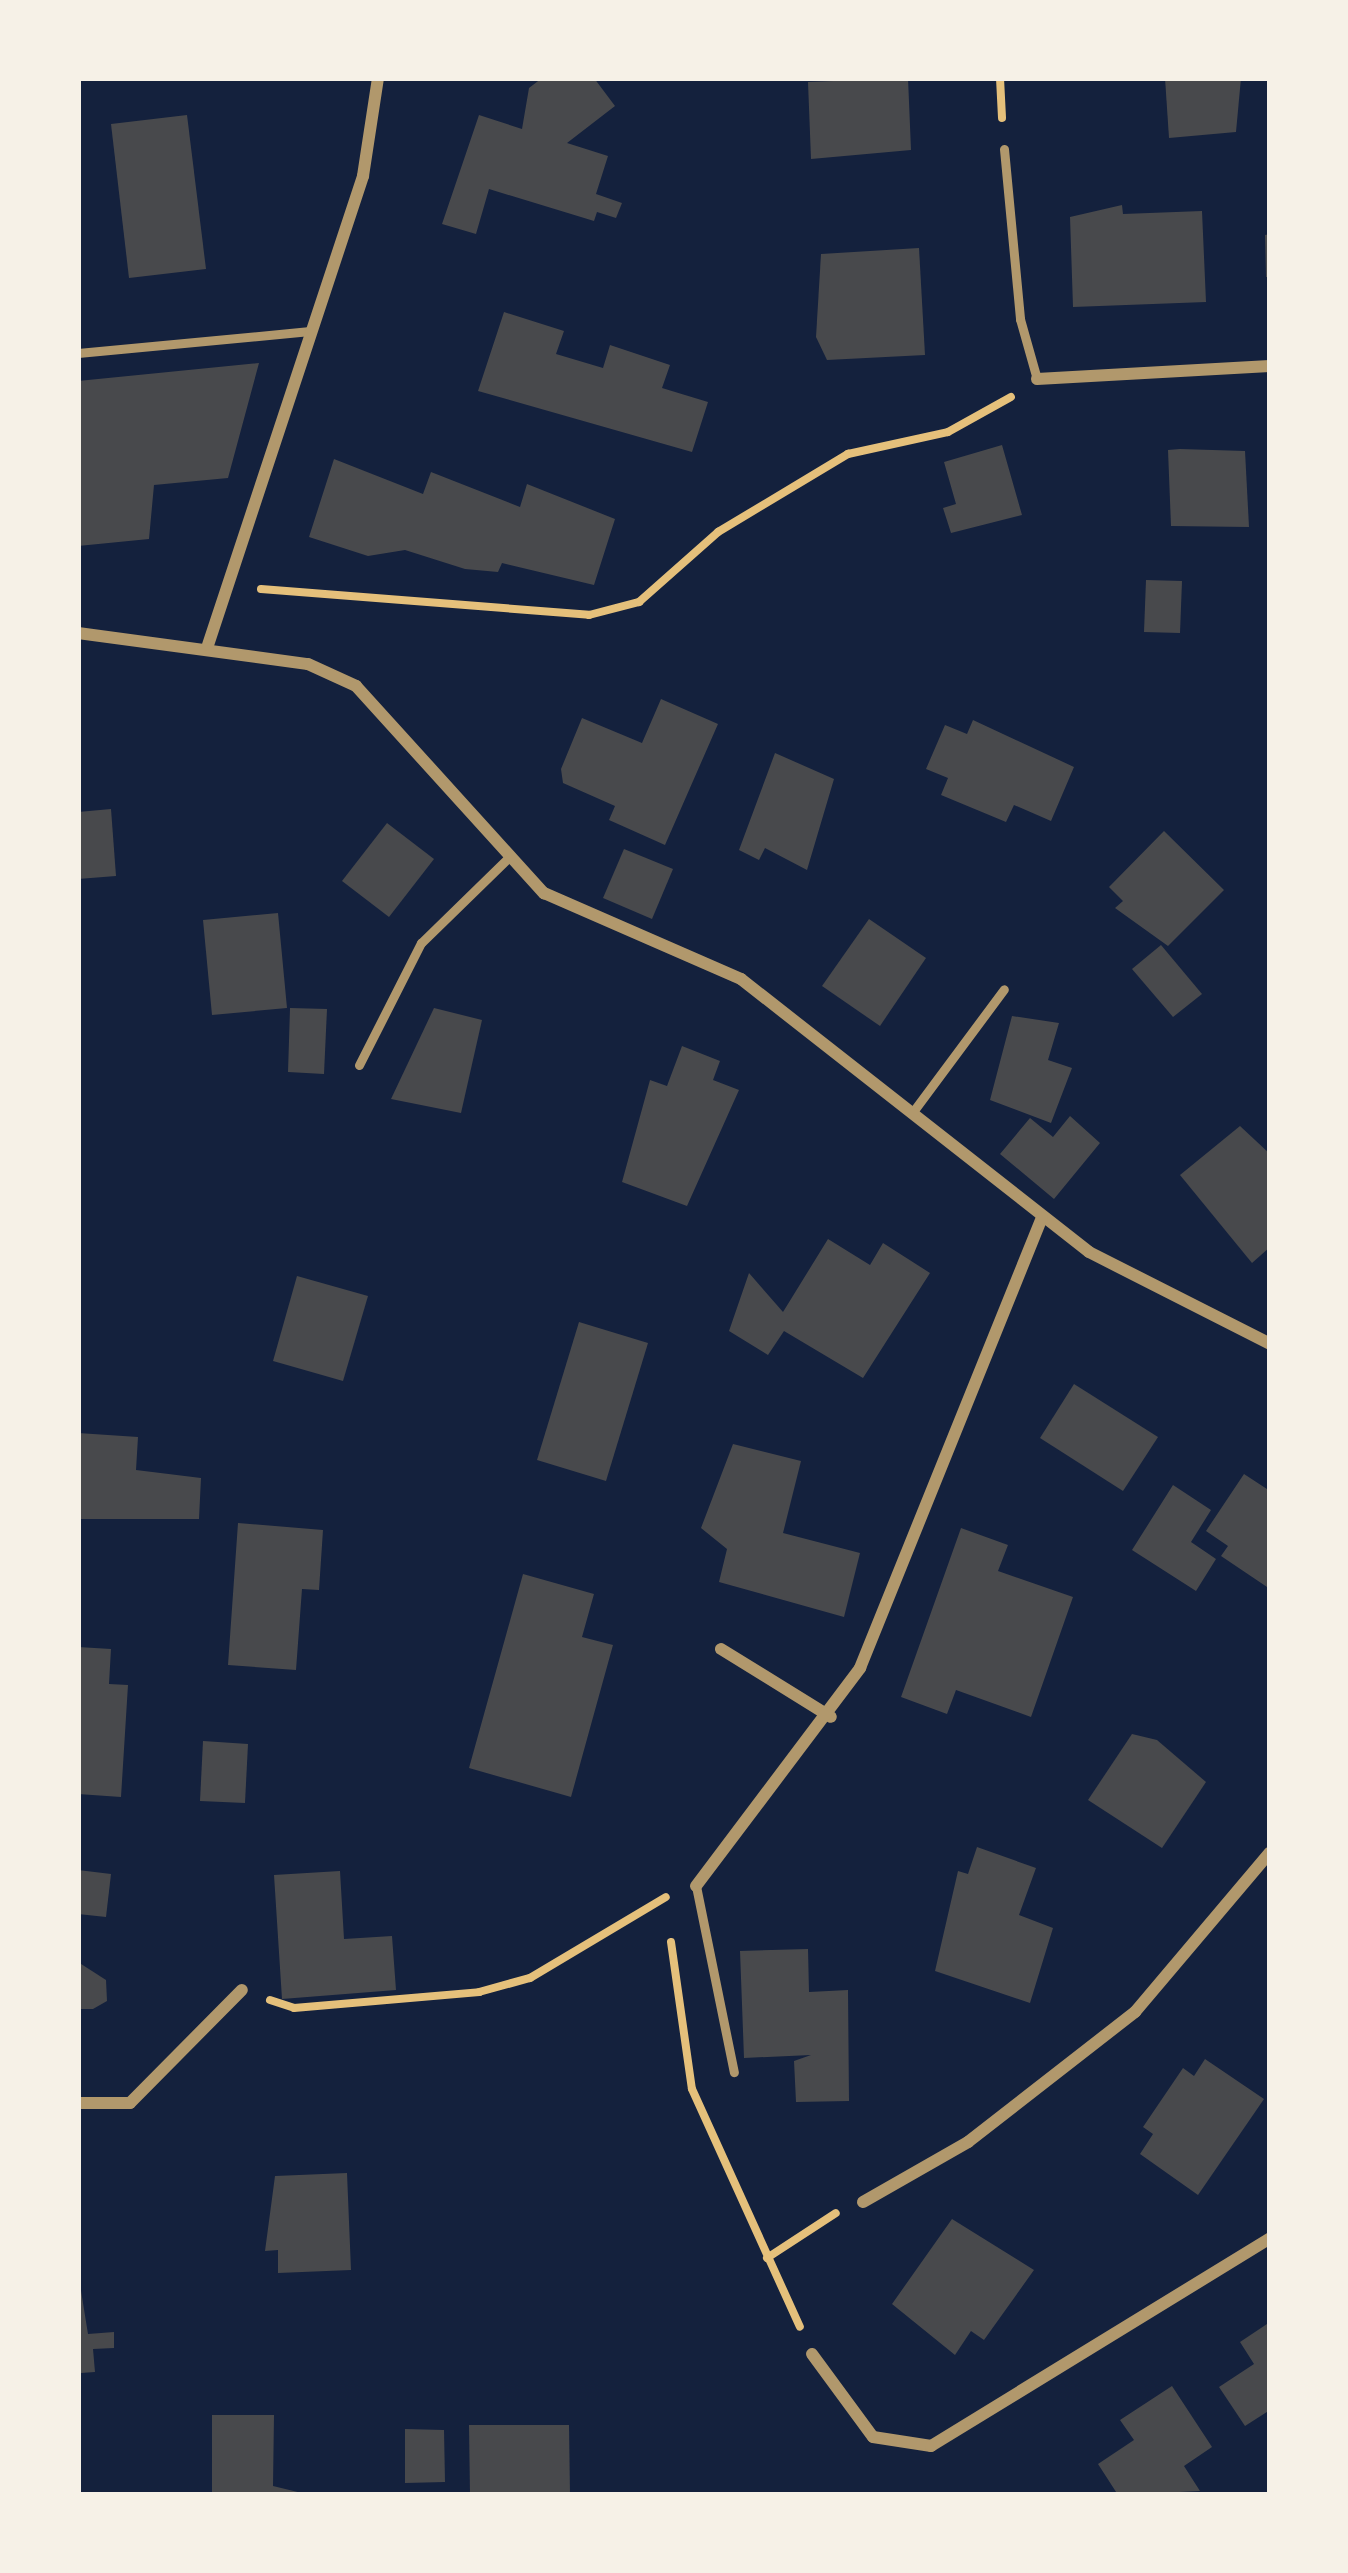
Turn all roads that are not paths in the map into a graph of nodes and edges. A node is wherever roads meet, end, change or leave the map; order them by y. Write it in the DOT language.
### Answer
graph roads {
  1 [pos="378,78"];
  2 [pos="1004,148"];
  3 [pos="310,331"];
  4 [pos="78,353"];
  5 [pos="1270,366"];
  6 [pos="1037,379"];
  7 [pos="78,633"];
  8 [pos="208,645"];
  9 [pos="508,858"];
  10 [pos="1004,988"];
  11 [pos="359,1065"];
  12 [pos="912,1113"];
  13 [pos="1042,1218"];
  14 [pos="1270,1344"];
  15 [pos="721,1648"];
  16 [pos="831,1717"];
  17 [pos="1270,1852"];
  18 [pos="695,1886"];
  19 [pos="242,1990"];
  20 [pos="734,2072"];
  21 [pos="78,2103"];
  22 [pos="862,2202"];
  23 [pos="1270,2238"];
  24 [pos="812,2354"];
  1 -- 3 [label="street"];
  2 -- 6 [label="lane"];
  3 -- 4 [label="lane"];
  3 -- 8 [label="street"];
  5 -- 6 [label="street"];
  7 -- 8 [label="street"];
  8 -- 9 [label="street"];
  9 -- 11 [label="lane"];
  9 -- 12 [label="street"];
  10 -- 12 [label="lane"];
  12 -- 13 [label="street"];
  13 -- 14 [label="street"];
  13 -- 16 [label="street"];
  15 -- 16 [label="street"];
  16 -- 18 [label="street"];
  17 -- 22 [label="street"];
  18 -- 20 [label="lane"];
  19 -- 21 [label="street"];
  23 -- 24 [label="street"];
}
